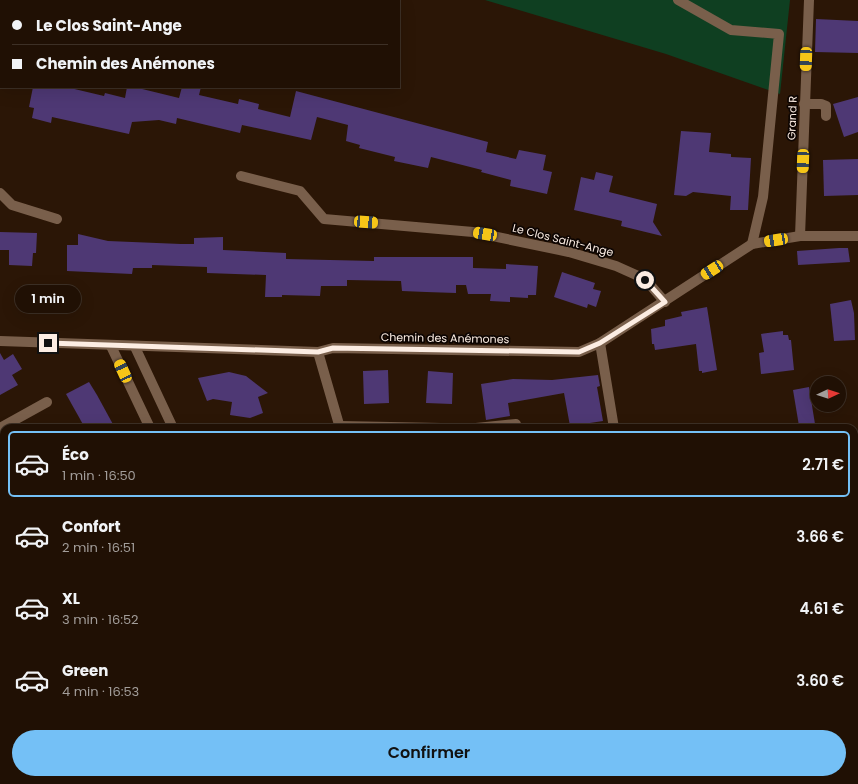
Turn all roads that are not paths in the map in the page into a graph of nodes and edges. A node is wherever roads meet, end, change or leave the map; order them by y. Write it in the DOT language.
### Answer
graph roads {
  1 [pos="678,0"];
  2 [pos="809,0"];
  3 [pos="804,104"];
  4 [pos="826,116"];
  5 [pos="241,176"];
  6 [pos="0,194"];
  7 [pos="57,219"];
  8 [pos="800,236"];
  9 [pos="858,236"];
  10 [pos="752,244"];
  11 [pos="665,302"];
  12 [pos="0,341"];
  13 [pos="600,343"];
  14 [pos="111,346"];
  15 [pos="135,347"];
  16 [pos="318,352"];
  17 [pos="47,402"];
  18 [pos="7,424"];
  19 [pos="148,424"];
  20 [pos="171,424"];
  21 [pos="339,424"];
  22 [pos="613,424"];
  1 -- 10 [label="street"];
  2 -- 3 [label="street, Grand R"];
  3 -- 4 [label="street"];
  3 -- 8 [label="street, Grand R"];
  5 -- 11 [label="street, Le Clos Saint-Ange"];
  6 -- 7 [label="street"];
  8 -- 9 [label="street, Chemin des Anémones"];
  8 -- 10 [label="street, Chemin des Anémones"];
  10 -- 11 [label="street, Chemin des Anémones"];
  11 -- 13 [label="street, Chemin des Anémones"];
  12 -- 14 [label="street, Chemin des Anémones"];
  13 -- 16 [label="street, Chemin des Anémones"];
  13 -- 22 [label="street"];
  14 -- 15 [label="street, Chemin des Anémones"];
  14 -- 19 [label="street"];
  15 -- 16 [label="street, Chemin des Anémones"];
  15 -- 20 [label="street"];
  16 -- 21 [label="street"];
  17 -- 18 [label="street"];
}
